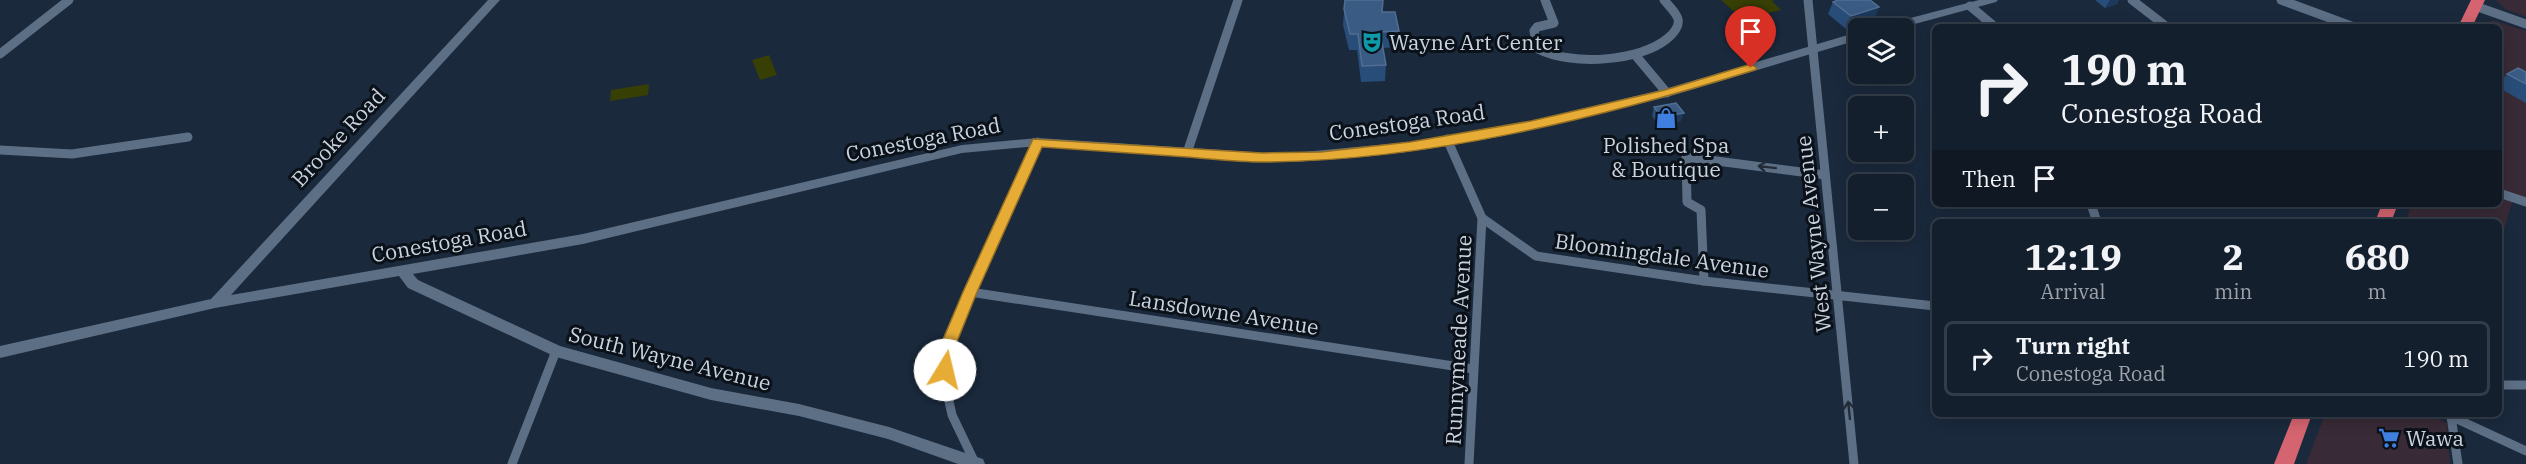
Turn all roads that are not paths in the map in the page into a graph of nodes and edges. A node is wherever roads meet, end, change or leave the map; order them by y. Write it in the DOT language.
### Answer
graph roads {
  1 [pos="69,0"];
  2 [pos="494,0"];
  3 [pos="1239,0"];
  4 [pos="1545,0"];
  5 [pos="1664,0"];
  6 [pos="1808,0"];
  7 [pos="1992,0"];
  8 [pos="2132,0"];
  9 [pos="2281,0"];
  10 [pos="2476,3"];
  11 [pos="1970,6"];
  12 [pos="1914,21"];
  13 [pos="1991,24"];
  14 [pos="2163,24"];
  15 [pos="2346,24"];
  16 [pos="2466,24"];
  17 [pos="2526,24"];
  18 [pos="1848,39"];
  19 [pos="1814,48"];
  20 [pos="0,54"];
  21 [pos="1636,56"];
  22 [pos="1667,93"];
  23 [pos="188,136"];
  24 [pos="1447,139"];
  25 [pos="1038,142"];
  26 [pos="0,150"];
  27 [pos="1187,153"];
  28 [pos="1825,175"];
  29 [pos="2502,194"];
  30 [pos="2526,202"];
  31 [pos="1482,218"];
  32 [pos="406,269"];
  33 [pos="1704,281"];
  34 [pos="970,292"];
  35 [pos="1837,295"];
  36 [pos="215,303"];
  37 [pos="1932,306"];
  38 [pos="556,351"];
  39 [pos="0,352"];
  40 [pos="1473,369"];
  41 [pos="2502,385"];
  42 [pos="2526,385"];
  43 [pos="2302,417"];
  44 [pos="2449,417"];
  45 [pos="2453,417"];
  46 [pos="2526,451"];
  47 [pos="512,464"];
  48 [pos="976,464"];
  49 [pos="1470,464"];
  50 [pos="1854,464"];
  51 [pos="2284,464"];
  52 [pos="2458,464"];
  1 -- 20 [label="street"];
  2 -- 36 [label="main road, Brooke Road"];
  3 -- 27 [label="street"];
  4 -- 21 [label="street"];
  5 -- 21 [label="street"];
  6 -- 19 [label="street, West Wayne Avenue"];
  7 -- 11 [label="main road"];
  8 -- 14 [label="street"];
  9 -- 15 [label="street"];
  10 -- 16 [label="highway"];
  10 -- 17 [label="street"];
  11 -- 12 [label="main road"];
  11 -- 13 [label="street"];
  18 -- 19 [label="main road, Conestoga Road"];
  19 -- 22 [label="main road, Conestoga Road"];
  19 -- 28 [label="street, West Wayne Avenue"];
  21 -- 22 [label="street"];
  22 -- 24 [label="main road, Conestoga Road"];
  23 -- 26 [label="street"];
  24 -- 27 [label="main road, Conestoga Road"];
  24 -- 31 [label="street"];
  25 -- 27 [label="main road, Conestoga Road"];
  25 -- 32 [label="main road, Conestoga Road"];
  25 -- 34 [label="street"];
  28 -- 33 [label="street, one-way"];
  28 -- 35 [label="street, West Wayne Avenue"];
  29 -- 30 [label="street"];
  31 -- 33 [label="street, Bloomingdale Avenue"];
  31 -- 40 [label="street, Runnymeade Avenue"];
  32 -- 36 [label="main road, Conestoga Road"];
  32 -- 38 [label="main road, South Wayne Avenue"];
  33 -- 35 [label="street, Bloomingdale Avenue"];
  34 -- 40 [label="street, Lansdowne Avenue"];
  34 -- 48 [label="street"];
  35 -- 37 [label="street, Bloomingdale Avenue"];
  50 -- 35 [label="street, West Wayne Avenue, one-way"];
  36 -- 39 [label="main road, Conestoga Road"];
  38 -- 47 [label="street"];
  38 -- 48 [label="main road, South Wayne Avenue"];
  40 -- 49 [label="street, Runnymeade Avenue"];
  41 -- 42 [label="street"];
  43 -- 51 [label="highway"];
  44 -- 52 [label="street"];
  45 -- 46 [label="street"];
}
